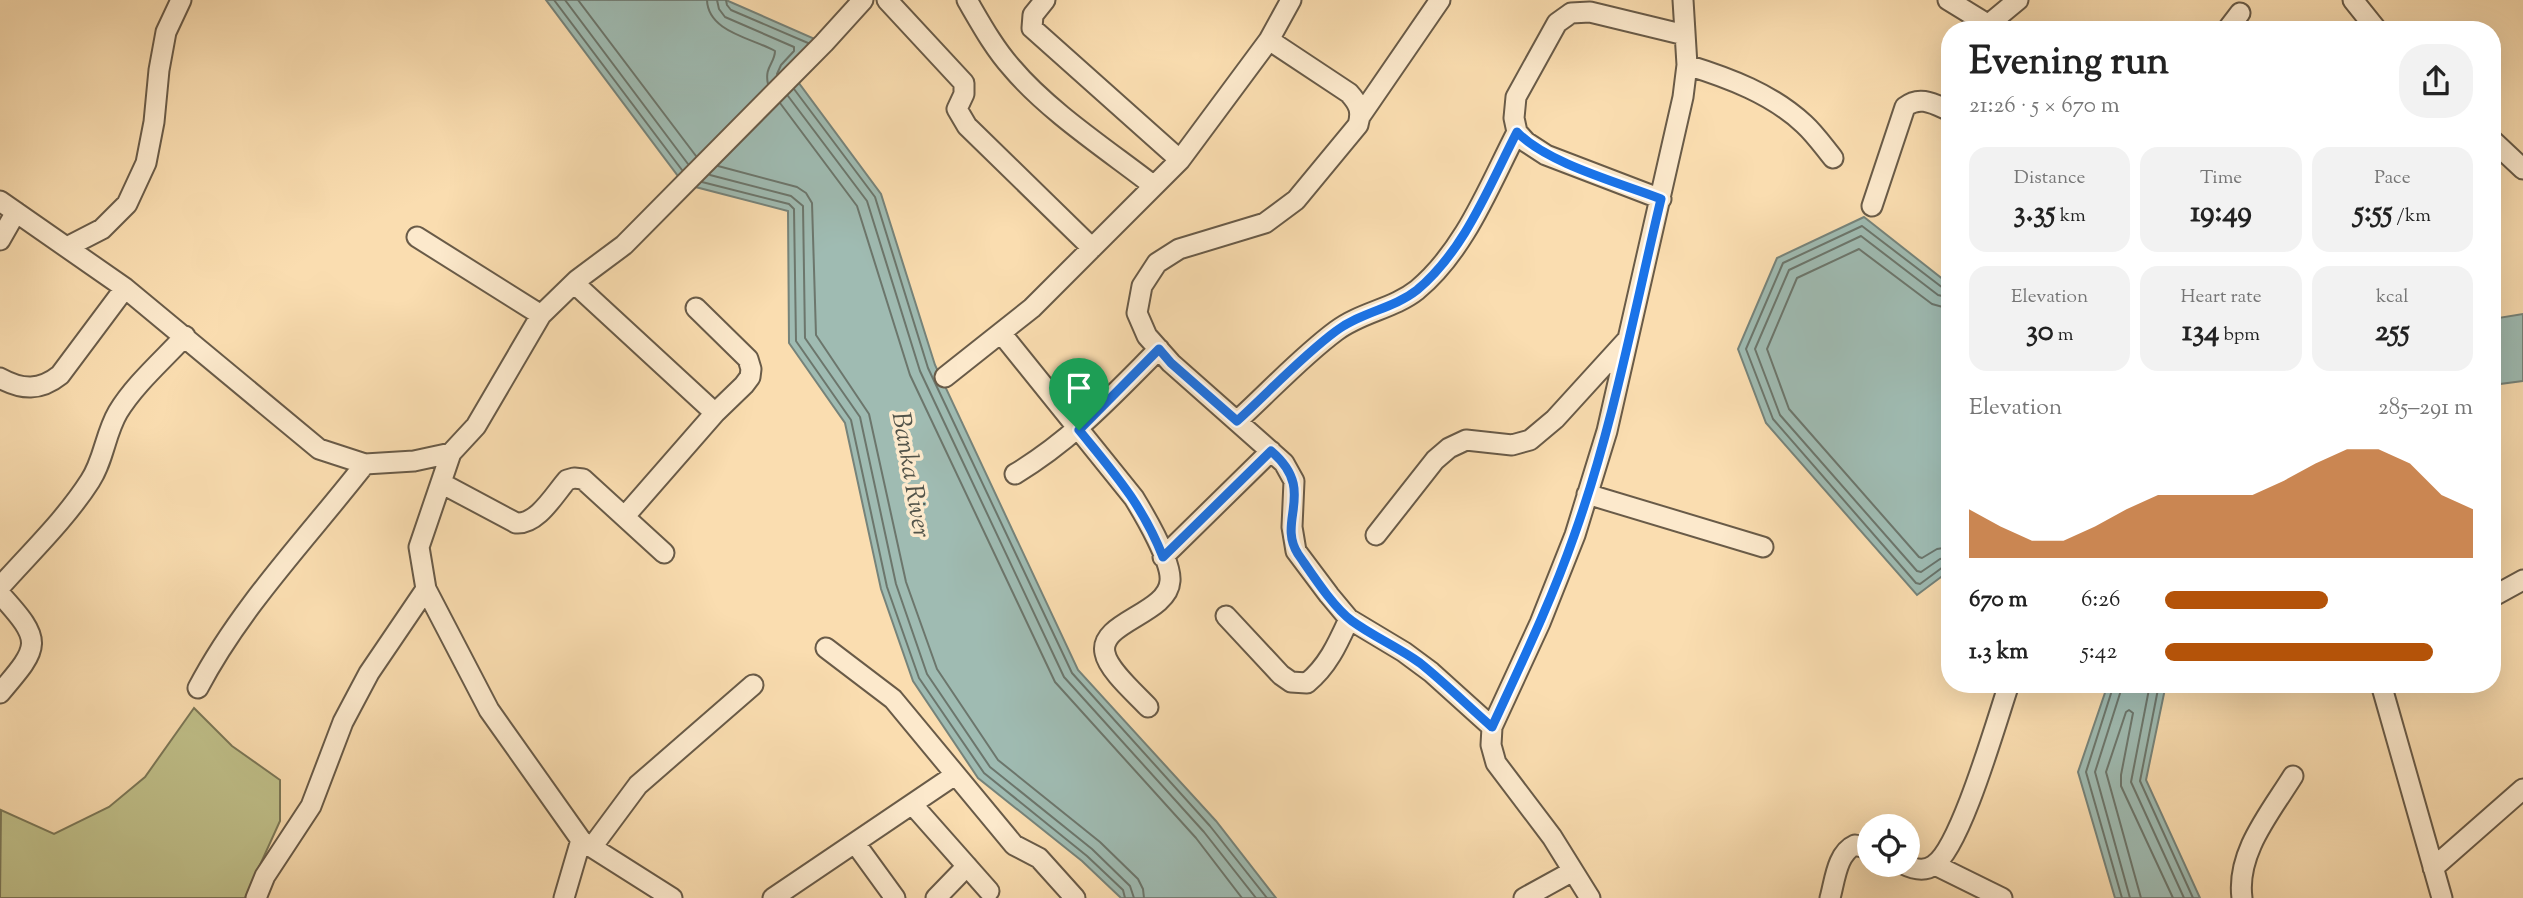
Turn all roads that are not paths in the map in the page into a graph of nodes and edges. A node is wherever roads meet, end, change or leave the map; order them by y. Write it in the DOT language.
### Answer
graph roads {
  1 [pos="181,0"];
  2 [pos="863,0"];
  3 [pos="887,0"];
  4 [pos="967,0"];
  5 [pos="1045,0"];
  6 [pos="1290,0"];
  7 [pos="1440,0"];
  8 [pos="1684,0"];
  9 [pos="1948,0"];
  10 [pos="2018,0"];
  11 [pos="2353,0"];
  12 [pos="2240,13"];
  13 [pos="1983,21"];
  14 [pos="1999,21"];
  15 [pos="2234,21"];
  16 [pos="2370,21"];
  17 [pos="1685,35"];
  18 [pos="1269,40"];
  19 [pos="1687,65"];
  20 [pos="1941,107"];
  21 [pos="1361,116"];
  22 [pos="1517,132"];
  23 [pos="2501,148"];
  24 [pos="1833,158"];
  25 [pos="1180,160"];
  26 [pos="2523,169"];
  27 [pos="1154,186"];
  28 [pos="1661,199"];
  29 [pos="8,206"];
  30 [pos="1872,206"];
  31 [pos="417,237"];
  32 [pos="0,240"];
  33 [pos="67,247"];
  34 [pos="1092,248"];
  35 [pos="574,283"];
  36 [pos="125,288"];
  37 [pos="696,308"];
  38 [pos="541,315"];
  39 [pos="1001,333"];
  40 [pos="186,336"];
  41 [pos="1628,339"];
  42 [pos="1159,349"];
  43 [pos="945,377"];
  44 [pos="0,378"];
  45 [pos="715,413"];
  46 [pos="1237,421"];
  47 [pos="1079,430"];
  48 [pos="1271,451"];
  49 [pos="451,453"];
  50 [pos="365,464"];
  51 [pos="1015,474"];
  52 [pos="441,483"];
  53 [pos="1587,494"];
  54 [pos="625,516"];
  55 [pos="1376,535"];
  56 [pos="1763,547"];
  57 [pos="664,552"];
  58 [pos="1163,557"];
  59 [pos="2523,580"];
  60 [pos="0,587"];
  61 [pos="426,589"];
  62 [pos="2501,592"];
  63 [pos="0,594"];
  64 [pos="1226,616"];
  65 [pos="1349,619"];
  66 [pos="826,648"];
  67 [pos="753,685"];
  68 [pos="198,688"];
  69 [pos="0,693"];
  70 [pos="2006,693"];
  71 [pos="2383,693"];
  72 [pos="1148,708"];
  73 [pos="1492,727"];
  74 [pos="955,775"];
  75 [pos="2293,776"];
  76 [pos="2523,789"];
  77 [pos="912,804"];
  78 [pos="586,843"];
  79 [pos="855,843"];
  80 [pos="1857,846"];
  81 [pos="1935,865"];
  82 [pos="967,866"];
  83 [pos="1920,868"];
  84 [pos="2432,868"];
  85 [pos="1573,871"];
  86 [pos="989,891"];
  87 [pos="785,895"];
  88 [pos="256,898"];
  89 [pos="564,898"];
  90 [pos="672,898"];
  91 [pos="895,898"];
  92 [pos="936,898"];
  93 [pos="1075,898"];
  94 [pos="1524,898"];
  95 [pos="1590,898"];
  96 [pos="1830,898"];
  97 [pos="2001,898"];
  98 [pos="2242,898"];
  99 [pos="2442,898"];
  1 -- 33 [label="street"];
  2 -- 35 [label="street"];
  3 -- 34 [label="street"];
  4 -- 27 [label="street"];
  5 -- 25 [label="street"];
  6 -- 18 [label="street"];
  7 -- 21 [label="street"];
  8 -- 17 [label="street"];
  9 -- 13 [label="street"];
  10 -- 14 [label="street"];
  11 -- 16 [label="street"];
  12 -- 15 [label="street"];
  17 -- 19 [label="street"];
  17 -- 22 [label="street"];
  18 -- 21 [label="street"];
  18 -- 25 [label="street"];
  19 -- 24 [label="street"];
  19 -- 28 [label="street"];
  20 -- 30 [label="street"];
  21 -- 42 [label="street"];
  22 -- 28 [label="street"];
  22 -- 46 [label="street"];
  23 -- 26 [label="street"];
  25 -- 27 [label="street"];
  27 -- 34 [label="street"];
  28 -- 41 [label="street"];
  29 -- 32 [label="street"];
  29 -- 33 [label="street"];
  31 -- 38 [label="street"];
  33 -- 36 [label="street"];
  34 -- 39 [label="street"];
  35 -- 38 [label="street"];
  35 -- 45 [label="street"];
  36 -- 40 [label="street"];
  36 -- 44 [label="street"];
  37 -- 45 [label="street"];
  38 -- 49 [label="street"];
  39 -- 43 [label="street"];
  39 -- 47 [label="street"];
  40 -- 50 [label="street"];
  40 -- 60 [label="street"];
  41 -- 53 [label="street"];
  41 -- 55 [label="street"];
  42 -- 46 [label="street"];
  42 -- 47 [label="street"];
  45 -- 54 [label="street"];
  46 -- 48 [label="street"];
  47 -- 51 [label="street"];
  47 -- 58 [label="street"];
  48 -- 58 [label="street"];
  48 -- 65 [label="street"];
  49 -- 50 [label="street"];
  49 -- 52 [label="street"];
  50 -- 68 [label="street"];
  52 -- 54 [label="street"];
  52 -- 61 [label="street"];
  53 -- 56 [label="street"];
  53 -- 73 [label="street"];
  54 -- 57 [label="street"];
  58 -- 72 [label="street"];
  59 -- 62 [label="street"];
  61 -- 78 [label="street"];
  61 -- 88 [label="street"];
  63 -- 69 [label="street"];
  64 -- 65 [label="street"];
  65 -- 73 [label="street"];
  66 -- 74 [label="street"];
  67 -- 78 [label="street"];
  70 -- 81 [label="street"];
  71 -- 84 [label="street"];
  73 -- 85 [label="street"];
  74 -- 77 [label="street"];
  74 -- 93 [label="street"];
  75 -- 98 [label="street"];
  76 -- 84 [label="street"];
  77 -- 79 [label="street"];
  77 -- 82 [label="street"];
  78 -- 89 [label="street"];
  78 -- 90 [label="street"];
  79 -- 87 [label="street"];
  79 -- 91 [label="street"];
  80 -- 96 [label="street"];
  81 -- 83 [label="street"];
  81 -- 97 [label="street"];
  82 -- 86 [label="street"];
  82 -- 92 [label="street"];
  84 -- 99 [label="street"];
  85 -- 94 [label="street"];
  85 -- 95 [label="street"];
}
